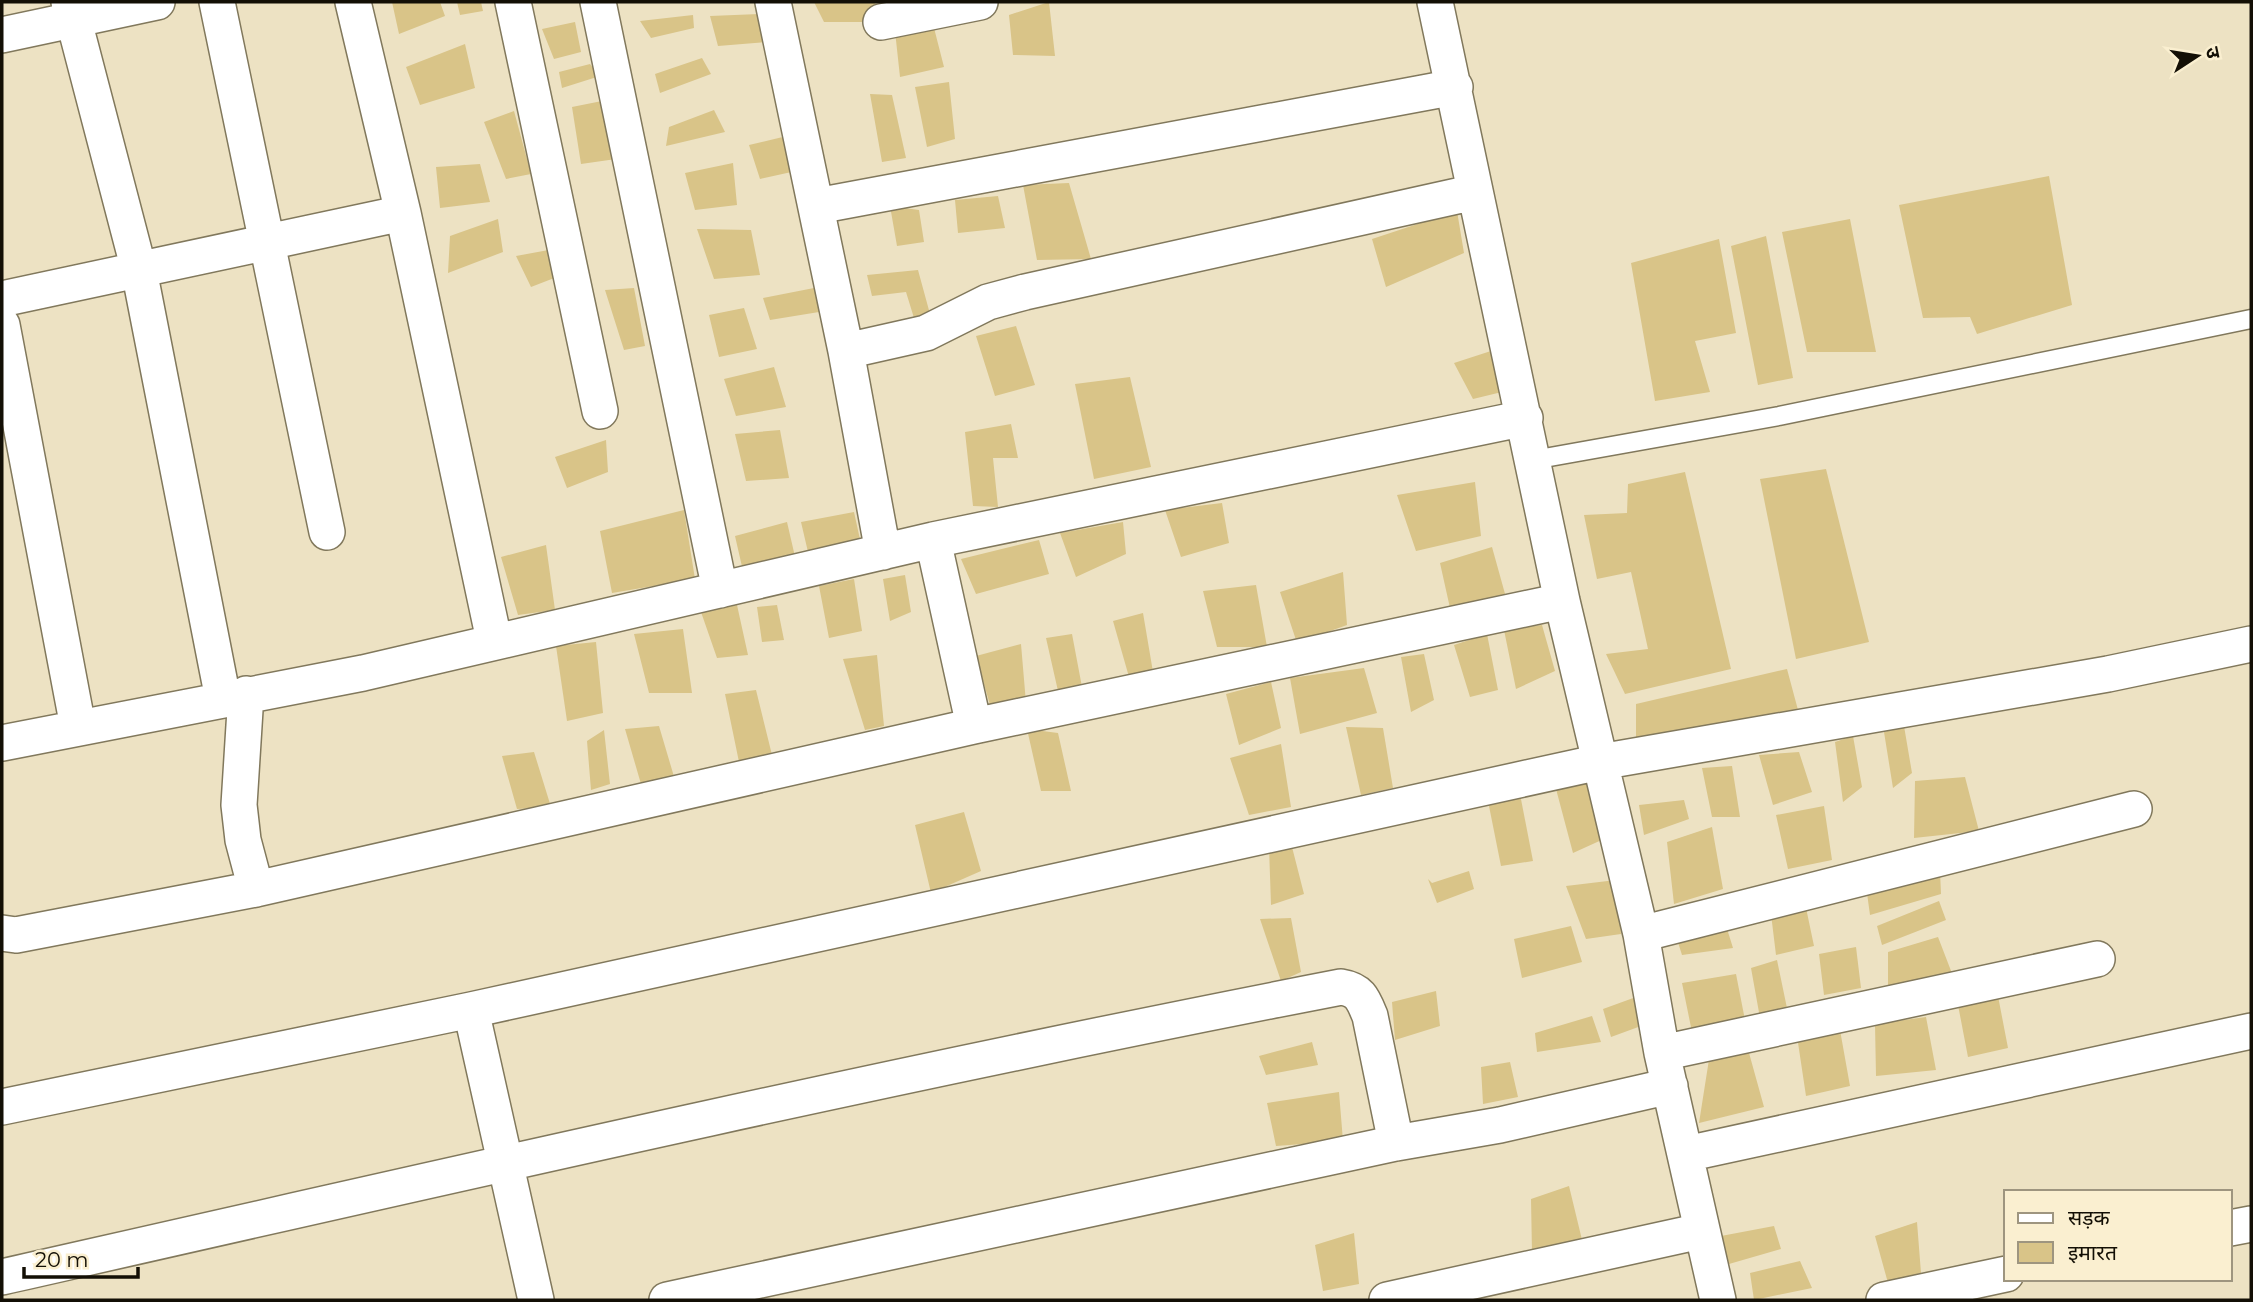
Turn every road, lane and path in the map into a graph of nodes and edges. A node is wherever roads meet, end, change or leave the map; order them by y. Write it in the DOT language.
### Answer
graph roads {
  1 [pos="157,2"];
  2 [pos="217,2"];
  3 [pos="354,2"];
  4 [pos="513,2"];
  5 [pos="598,2"];
  6 [pos="773,2"];
  7 [pos="980,2"];
  8 [pos="1435,2"];
  9 [pos="71,11"];
  10 [pos="881,22"];
  11 [pos="2,35"];
  12 [pos="1455,87"];
  13 [pos="1475,192"];
  14 [pos="817,206"];
  15 [pos="403,213"];
  16 [pos="268,243"];
  17 [pos="139,270"];
  18 [pos="2,299"];
  19 [pos="2251,319"];
  20 [pos="2,325"];
  21 [pos="846,351"];
  22 [pos="600,411"];
  23 [pos="1525,418"];
  24 [pos="1533,460"];
  25 [pos="327,532"];
  26 [pos="933,540"];
  27 [pos="883,552"];
  28 [pos="720,590"];
  29 [pos="1562,601"];
  30 [pos="494,640"];
  31 [pos="2251,644"];
  32 [pos="234,696"];
  33 [pos="974,726"];
  34 [pos="78,727"];
  35 [pos="2,743"];
  36 [pos="1600,762"];
  37 [pos="2134,809"];
  38 [pos="256,889"];
  39 [pos="2,933"];
  40 [pos="1641,934"];
  41 [pos="2097,959"];
  42 [pos="471,1010"];
  43 [pos="2251,1031"];
  44 [pos="1666,1070"];
  45 [pos="2,1107"];
  46 [pos="1396,1143"];
  47 [pos="1686,1154"];
  48 [pos="505,1162"];
  49 [pos="2251,1224"];
  50 [pos="2232,1228"];
  51 [pos="1701,1231"];
  52 [pos="2004,1274"];
  53 [pos="2,1277"];
  54 [pos="536,1300"];
  55 [pos="667,1300"];
  56 [pos="1387,1300"];
  57 [pos="1718,1300"];
  58 [pos="1884,1300"];
  1 -- 9 [label="street"];
  2 -- 16 [label="street"];
  3 -- 15 [label="street"];
  4 -- 22 [label="street"];
  5 -- 28 [label="street"];
  6 -- 14 [label="street"];
  7 -- 10 [label="street"];
  8 -- 12 [label="street"];
  9 -- 11 [label="street"];
  9 -- 17 [label="street"];
  12 -- 13 [label="street"];
  12 -- 14 [label="street"];
  13 -- 21 [label="street"];
  13 -- 23 [label="street"];
  14 -- 21 [label="street"];
  15 -- 16 [label="street"];
  15 -- 30 [label="street"];
  16 -- 17 [label="street"];
  16 -- 25 [label="street"];
  17 -- 18 [label="street"];
  17 -- 32 [label="street"];
  19 -- 24 [label="lane"];
  20 -- 34 [label="street"];
  21 -- 27 [label="street"];
  23 -- 24 [label="street"];
  23 -- 26 [label="street"];
  24 -- 29 [label="street"];
  26 -- 27 [label="street"];
  26 -- 33 [label="street"];
  27 -- 28 [label="street"];
  28 -- 30 [label="street"];
  29 -- 33 [label="street"];
  29 -- 36 [label="street"];
  30 -- 32 [label="street"];
  31 -- 36 [label="street"];
  32 -- 34 [label="street"];
  32 -- 38 [label="street"];
  33 -- 38 [label="street"];
  34 -- 35 [label="street"];
  36 -- 40 [label="street"];
  36 -- 42 [label="street"];
  37 -- 40 [label="street"];
  38 -- 39 [label="street"];
  40 -- 44 [label="street"];
  41 -- 44 [label="street"];
  42 -- 45 [label="street"];
  42 -- 48 [label="street"];
  43 -- 47 [label="street"];
  44 -- 46 [label="street"];
  44 -- 47 [label="street"];
  46 -- 48 [label="street"];
  46 -- 55 [label="street"];
  47 -- 51 [label="street"];
  48 -- 53 [label="street"];
  48 -- 54 [label="street"];
  49 -- 50 [label="street"];
  51 -- 56 [label="street"];
  51 -- 57 [label="street"];
  52 -- 58 [label="street"];
}
